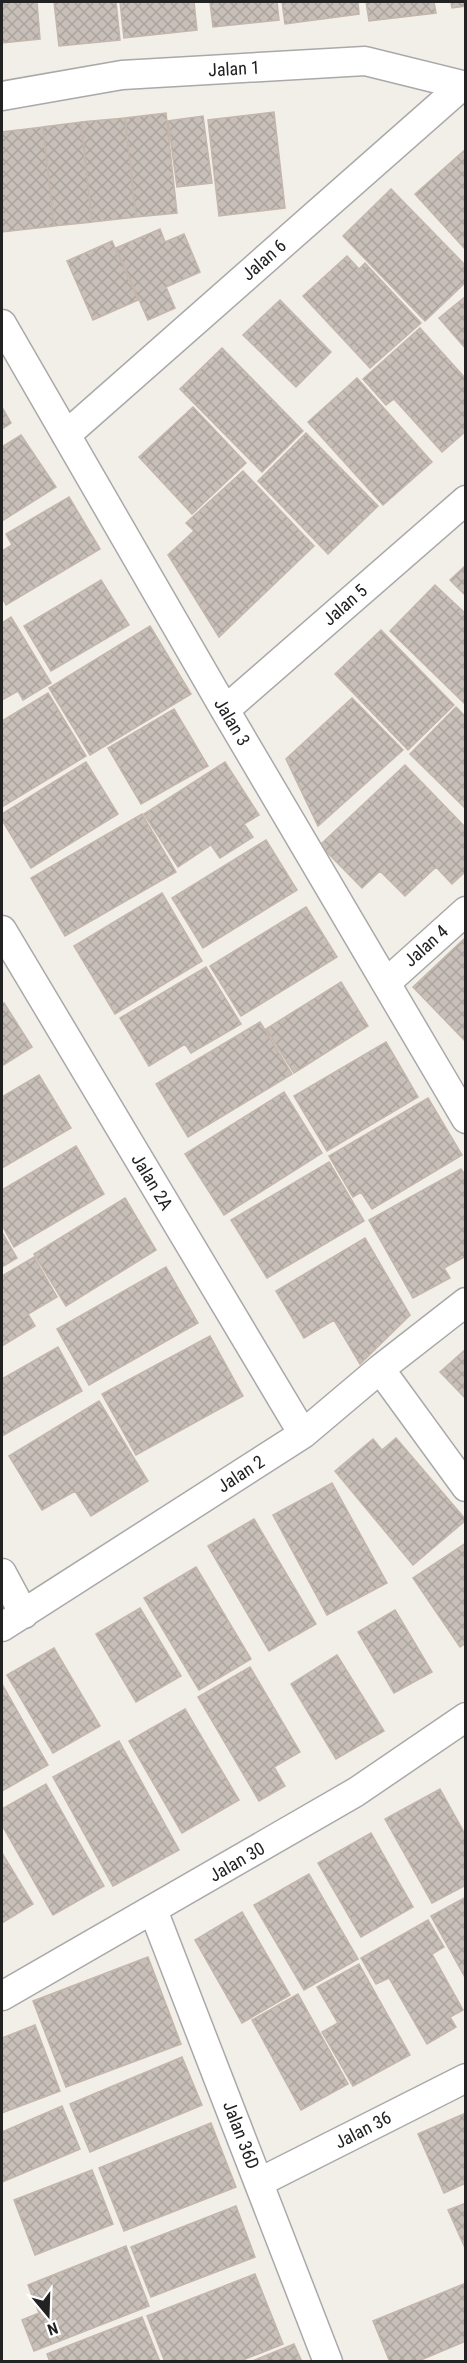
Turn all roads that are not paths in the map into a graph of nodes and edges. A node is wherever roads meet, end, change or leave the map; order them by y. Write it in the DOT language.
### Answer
graph roads {
  1 [pos="464,85"];
  2 [pos="2,96"];
  3 [pos="2,324"];
  4 [pos="66,435"];
  5 [pos="465,500"];
  6 [pos="225,710"];
  7 [pos="465,911"];
  8 [pos="2,930"];
  9 [pos="387,982"];
  10 [pos="465,1119"];
  11 [pos="465,1302"];
  12 [pos="380,1369"];
  13 [pos="303,1434"];
  14 [pos="465,1487"];
  15 [pos="2,1574"];
  16 [pos="13,1620"];
  17 [pos="465,1717"];
  18 [pos="153,1910"];
  19 [pos="2,1996"];
  20 [pos="465,2078"];
  21 [pos="260,2182"];
  22 [pos="328,2361"];
  1 -- 2 [label="street, Jalan 1"];
  1 -- 4 [label="street, Jalan 6"];
  3 -- 4 [label="street, Jalan 3"];
  4 -- 6 [label="street, Jalan 3"];
  5 -- 6 [label="street, Jalan 5"];
  6 -- 9 [label="street, Jalan 3"];
  7 -- 9 [label="street, Jalan 4"];
  8 -- 13 [label="street, Jalan 2A"];
  9 -- 10 [label="street, Jalan 3"];
  11 -- 12 [label="street, Jalan 2"];
  12 -- 13 [label="street, Jalan 2"];
  12 -- 14 [label="street"];
  13 -- 16 [label="street, Jalan 2"];
  15 -- 16 [label="street"];
  17 -- 18 [label="street, Jalan 30"];
  18 -- 19 [label="street, Jalan 30"];
  18 -- 21 [label="street, Jalan 36D"];
  20 -- 21 [label="street, Jalan 36"];
  21 -- 22 [label="street, Jalan 36D"];
}
